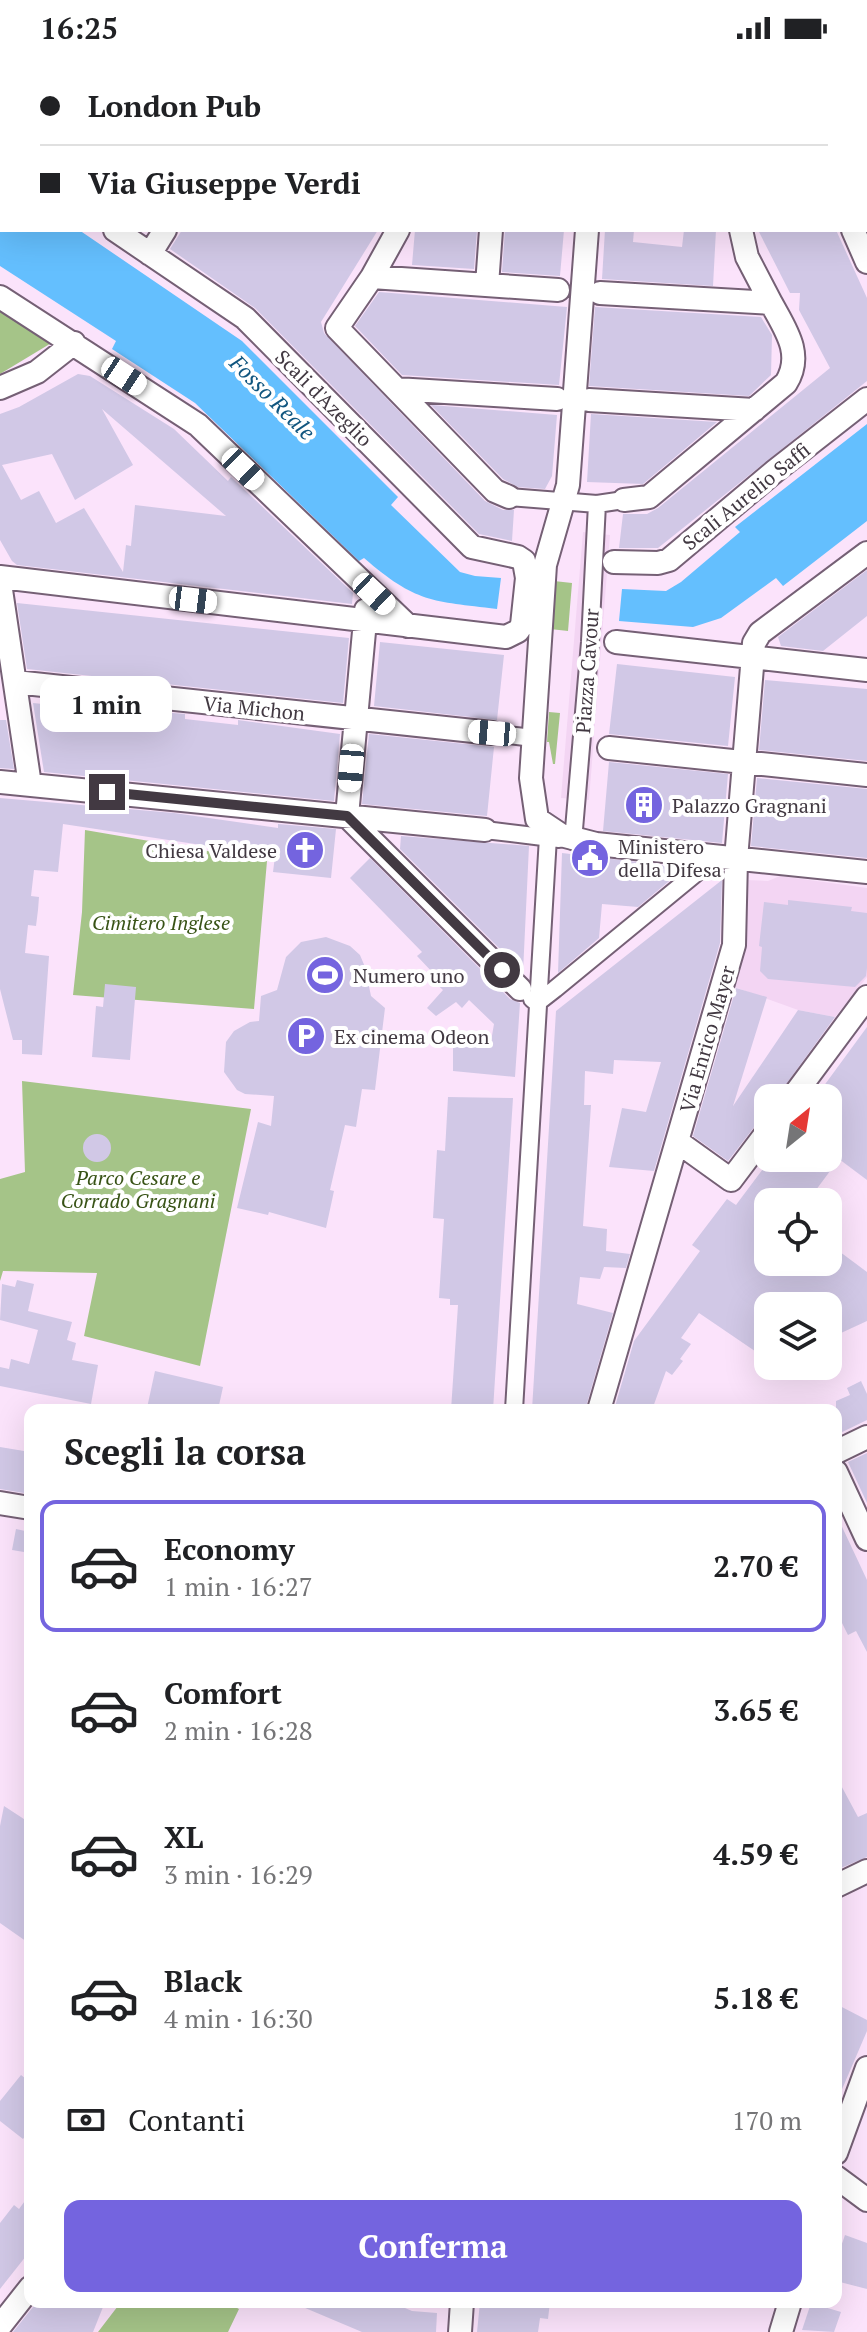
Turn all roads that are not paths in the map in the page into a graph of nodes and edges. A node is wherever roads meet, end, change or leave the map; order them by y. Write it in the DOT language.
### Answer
graph roads {
  1 [pos="118,232"];
  2 [pos="164,232"];
  3 [pos="397,232"];
  4 [pos="491,232"];
  5 [pos="587,232"];
  6 [pos="741,232"];
  7 [pos="854,232"];
  8 [pos="150,254"];
  9 [pos="867,262"];
  10 [pos="372,277"];
  11 [pos="487,285"];
  12 [pos="558,290"];
  13 [pos="600,293"];
  14 [pos="0,297"];
  15 [pos="771,303"];
  16 [pos="74,343"];
  17 [pos="0,388"];
  18 [pos="396,389"];
  19 [pos="557,399"];
  20 [pos="867,399"];
  21 [pos="589,400"];
  22 [pos="754,410"];
  23 [pos="509,497"];
  24 [pos="624,500"];
  25 [pos="565,501"];
  26 [pos="597,504"];
  27 [pos="867,553"];
  28 [pos="604,561"];
  29 [pos="532,575"];
  30 [pos="0,577"];
  31 [pos="357,579"];
  32 [pos="0,583"];
  33 [pos="364,621"];
  34 [pos="527,622"];
  35 [pos="408,626"];
  36 [pos="590,642"];
  37 [pos="616,642"];
  38 [pos="752,656"];
  39 [pos="867,670"];
  40 [pos="15,682"];
  41 [pos="355,720"];
  42 [pos="492,733"];
  43 [pos="533,738"];
  44 [pos="582,745"];
  45 [pos="609,748"];
  46 [pos="743,763"];
  47 [pos="867,775"];
  48 [pos="0,782"];
  49 [pos="30,785"];
  50 [pos="347,816"];
  51 [pos="485,830"];
  52 [pos="548,837"];
  53 [pos="573,840"];
  54 [pos="727,857"];
  55 [pos="867,872"];
  56 [pos="528,996"];
  57 [pos="867,997"];
  58 [pos="802,1084"];
  59 [pos="678,1142"];
  60 [pos="754,1150"];
  61 [pos="514,1404"];
  62 [pos="601,1404"];
  63 [pos="867,1437"];
  64 [pos="842,1449"];
  65 [pos="842,1485"];
  66 [pos="0,1503"];
  67 [pos="24,1507"];
  68 [pos="867,1539"];
  69 [pos="867,1871"];
  70 [pos="842,1883"];
  71 [pos="864,2083"];
  72 [pos="842,2138"];
  73 [pos="842,2181"];
  74 [pos="867,2200"];
  75 [pos="24,2296"];
  76 [pos="462,2308"];
  77 [pos="788,2308"];
  78 [pos="0,2326"];
  79 [pos="460,2332"];
  80 [pos="781,2332"];
  1 -- 8 [label="street, Scali d'Azeglio"];
  2 -- 8 [label="street"];
  3 -- 10 [label="street"];
  4 -- 11 [label="street"];
  5 -- 25 [label="street"];
  6 -- 15 [label="street"];
  7 -- 9 [label="street"];
  8 -- 29 [label="street, Scali d'Azeglio"];
  10 -- 11 [label="street"];
  10 -- 18 [label="street"];
  11 -- 12 [label="street"];
  13 -- 15 [label="street"];
  14 -- 16 [label="street"];
  15 -- 22 [label="street"];
  16 -- 17 [label="street"];
  16 -- 31 [label="street"];
  18 -- 19 [label="street"];
  18 -- 23 [label="street"];
  20 -- 28 [label="street, Scali Aurelio Saffi"];
  21 -- 22 [label="street"];
  22 -- 24 [label="street"];
  23 -- 25 [label="street"];
  24 -- 26 [label="street"];
  25 -- 26 [label="street"];
  25 -- 29 [label="street"];
  26 -- 28 [label="street, Piazza Cavour"];
  27 -- 38 [label="street"];
  28 -- 36 [label="street, Piazza Cavour"];
  29 -- 34 [label="street"];
  30 -- 33 [label="street"];
  31 -- 33 [label="street"];
  31 -- 35 [label="street"];
  32 -- 40 [label="street"];
  33 -- 35 [label="street"];
  33 -- 41 [label="street"];
  34 -- 35 [label="street"];
  34 -- 43 [label="street"];
  36 -- 37 [label="street"];
  36 -- 44 [label="street, Piazza Cavour"];
  37 -- 38 [label="street"];
  38 -- 39 [label="street"];
  38 -- 46 [label="street, Via Enrico Mayer"];
  40 -- 41 [label="street, Via Michon"];
  40 -- 49 [label="street"];
  41 -- 42 [label="street, Via Michon"];
  41 -- 50 [label="street"];
  42 -- 43 [label="street"];
  43 -- 53 [label="street"];
  44 -- 45 [label="street"];
  44 -- 53 [label="street, Piazza Cavour"];
  45 -- 46 [label="street"];
  46 -- 47 [label="street"];
  46 -- 54 [label="street, Via Enrico Mayer"];
  48 -- 49 [label="street"];
  49 -- 50 [label="street"];
  50 -- 51 [label="street"];
  50 -- 56 [label="street"];
  51 -- 52 [label="street"];
  52 -- 53 [label="street"];
  52 -- 56 [label="street"];
  53 -- 54 [label="street"];
  54 -- 55 [label="street"];
  54 -- 56 [label="street"];
  54 -- 59 [label="street, Via Enrico Mayer"];
  56 -- 61 [label="street"];
  57 -- 58 [label="street"];
  59 -- 60 [label="street"];
  59 -- 62 [label="street, Via Enrico Mayer"];
  63 -- 64 [label="street"];
  65 -- 68 [label="street"];
  66 -- 67 [label="street"];
  69 -- 70 [label="street"];
  71 -- 72 [label="street"];
  73 -- 74 [label="street"];
  75 -- 78 [label="street"];
  76 -- 79 [label="street"];
  77 -- 80 [label="street"];
}
